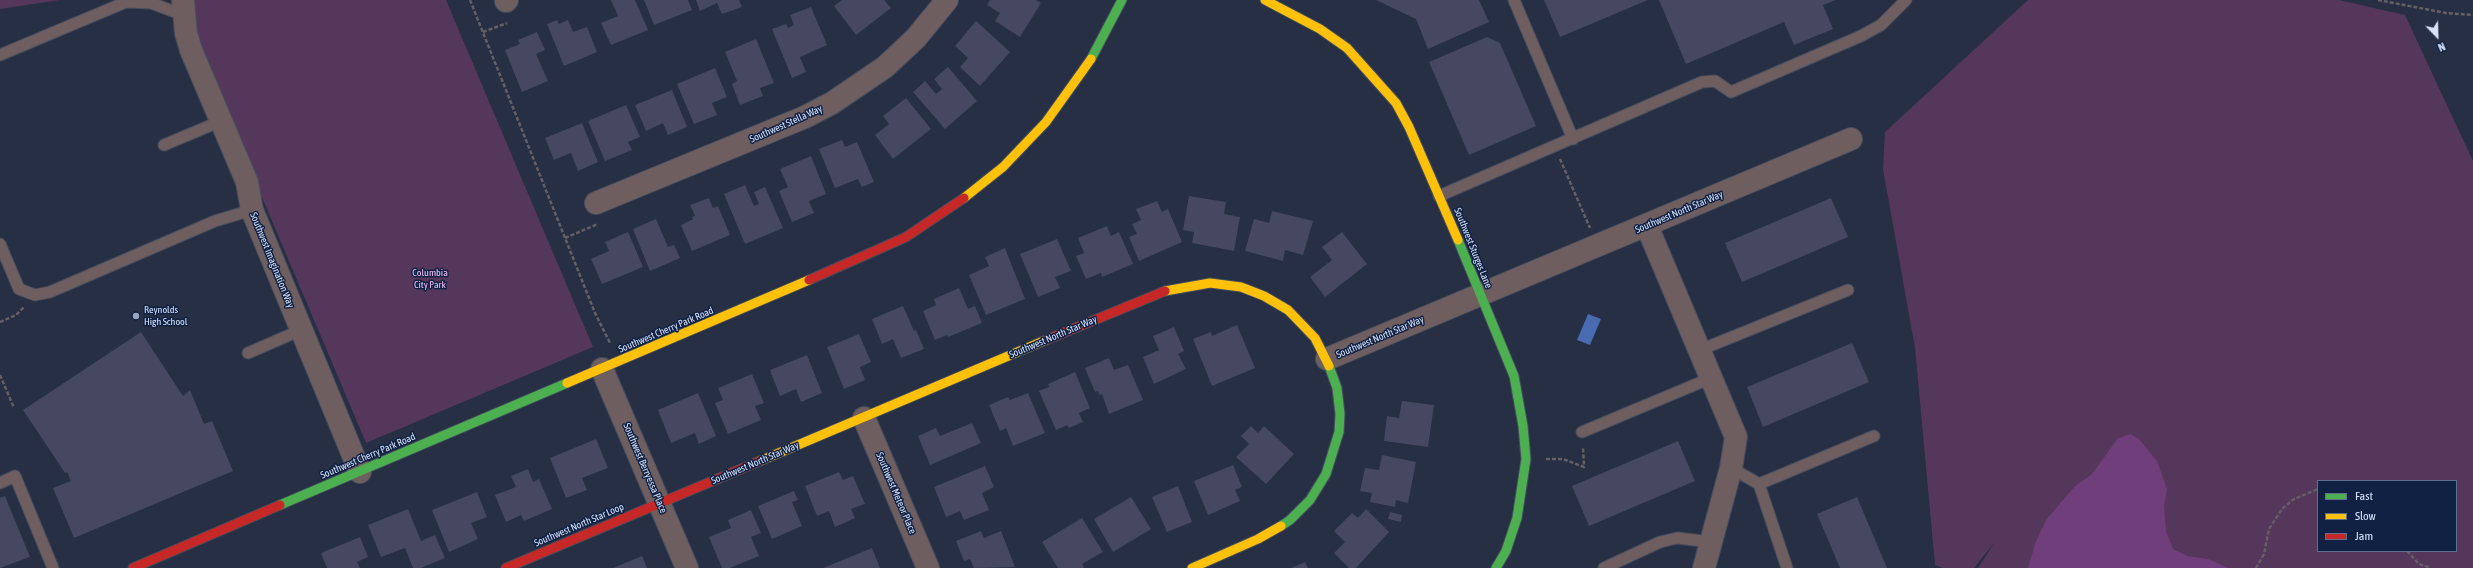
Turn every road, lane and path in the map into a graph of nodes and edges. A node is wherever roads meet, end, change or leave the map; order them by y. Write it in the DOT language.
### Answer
graph roads {
  1 [pos="470,0"];
  2 [pos="947,0"];
  3 [pos="1122,0"];
  4 [pos="1265,0"];
  5 [pos="1514,0"];
  6 [pos="1906,0"];
  7 [pos="2378,0"];
  8 [pos="183,7"];
  9 [pos="2473,15"];
  10 [pos="0,55"];
  11 [pos="221,121"];
  12 [pos="1573,139"];
  13 [pos="1851,139"];
  14 [pos="164,145"];
  15 [pos="1554,147"];
  16 [pos="1439,196"];
  17 [pos="596,203"];
  18 [pos="252,210"];
  19 [pos="1647,226"];
  20 [pos="0,244"];
  21 [pos="1598,247"];
  22 [pos="1848,290"];
  23 [pos="35,295"];
  24 [pos="1480,295"];
  25 [pos="0,322"];
  26 [pos="301,330"];
  27 [pos="1700,350"];
  28 [pos="248,353"];
  29 [pos="1327,360"];
  30 [pos="610,366"];
  31 [pos="0,376"];
  32 [pos="1711,378"];
  33 [pos="14,408"];
  34 [pos="864,418"];
  35 [pos="1582,432"];
  36 [pos="1874,436"];
  37 [pos="1526,459"];
  38 [pos="1731,468"];
  39 [pos="360,472"];
  40 [pos="0,483"];
  41 [pos="1759,484"];
  42 [pos="2317,489"];
  43 [pos="660,503"];
  44 [pos="1711,542"];
  45 [pos="2408,552"];
  46 [pos="53,568"];
  47 [pos="133,568"];
  48 [pos="506,568"];
  49 [pos="687,568"];
  50 [pos="928,568"];
  51 [pos="1192,568"];
  52 [pos="1496,568"];
  53 [pos="1604,568"];
  54 [pos="1704,568"];
  55 [pos="1786,568"];
  56 [pos="2256,568"];
  57 [pos="2431,568"];
  1 -- 30 [label="path"];
  2 -- 17 [label="street, Southwest Stella Way"];
  3 -- 30 [label="street, Southwest Cherry Park Road"];
  4 -- 16 [label="street, Southwest Sturges Lane"];
  5 -- 12 [label="lane"];
  6 -- 12 [label="lane"];
  7 -- 9 [label="path"];
  8 -- 10 [label="lane"];
  8 -- 11 [label="street, Southwest Imagination Way"];
  11 -- 14 [label="lane"];
  11 -- 18 [label="street, Southwest Imagination Way"];
  12 -- 15 [label="lane"];
  13 -- 19 [label="street, Southwest North Star Way"];
  15 -- 16 [label="lane"];
  15 -- 21 [label="path"];
  16 -- 24 [label="street, Southwest Sturges Lane"];
  18 -- 23 [label="lane"];
  18 -- 26 [label="street, Southwest Imagination Way"];
  19 -- 21 [label="street, Southwest North Star Way"];
  19 -- 27 [label="street"];
  20 -- 23 [label="lane"];
  21 -- 24 [label="street, Southwest North Star Way"];
  22 -- 27 [label="lane"];
  23 -- 25 [label="path"];
  24 -- 29 [label="street, Southwest North Star Way"];
  24 -- 37 [label="street, Southwest Sturges Lane"];
  26 -- 28 [label="lane"];
  26 -- 39 [label="street, Southwest Imagination Way"];
  27 -- 32 [label="street"];
  29 -- 34 [label="street, Southwest North Star Way"];
  29 -- 51 [label="street"];
  30 -- 39 [label="street, Southwest Cherry Park Road"];
  30 -- 43 [label="street, Southwest Berryessa Place"];
  31 -- 33 [label="path"];
  32 -- 35 [label="lane"];
  32 -- 38 [label="street"];
  34 -- 43 [label="street, Southwest North Star Way"];
  34 -- 50 [label="street, Southwest Meteor Place"];
  35 -- 37 [label="path"];
  36 -- 41 [label="lane"];
  37 -- 52 [label="street, Southwest Sturges Lane"];
  38 -- 41 [label="lane"];
  38 -- 44 [label="street"];
  39 -- 47 [label="street, Southwest Cherry Park Road"];
  40 -- 46 [label="lane"];
  41 -- 55 [label="lane"];
  42 -- 56 [label="path"];
  43 -- 48 [label="street, Southwest North Star Loop"];
  43 -- 49 [label="street, Southwest Berryessa Place"];
  44 -- 53 [label="lane"];
  44 -- 54 [label="street"];
  45 -- 57 [label="path"];
}
